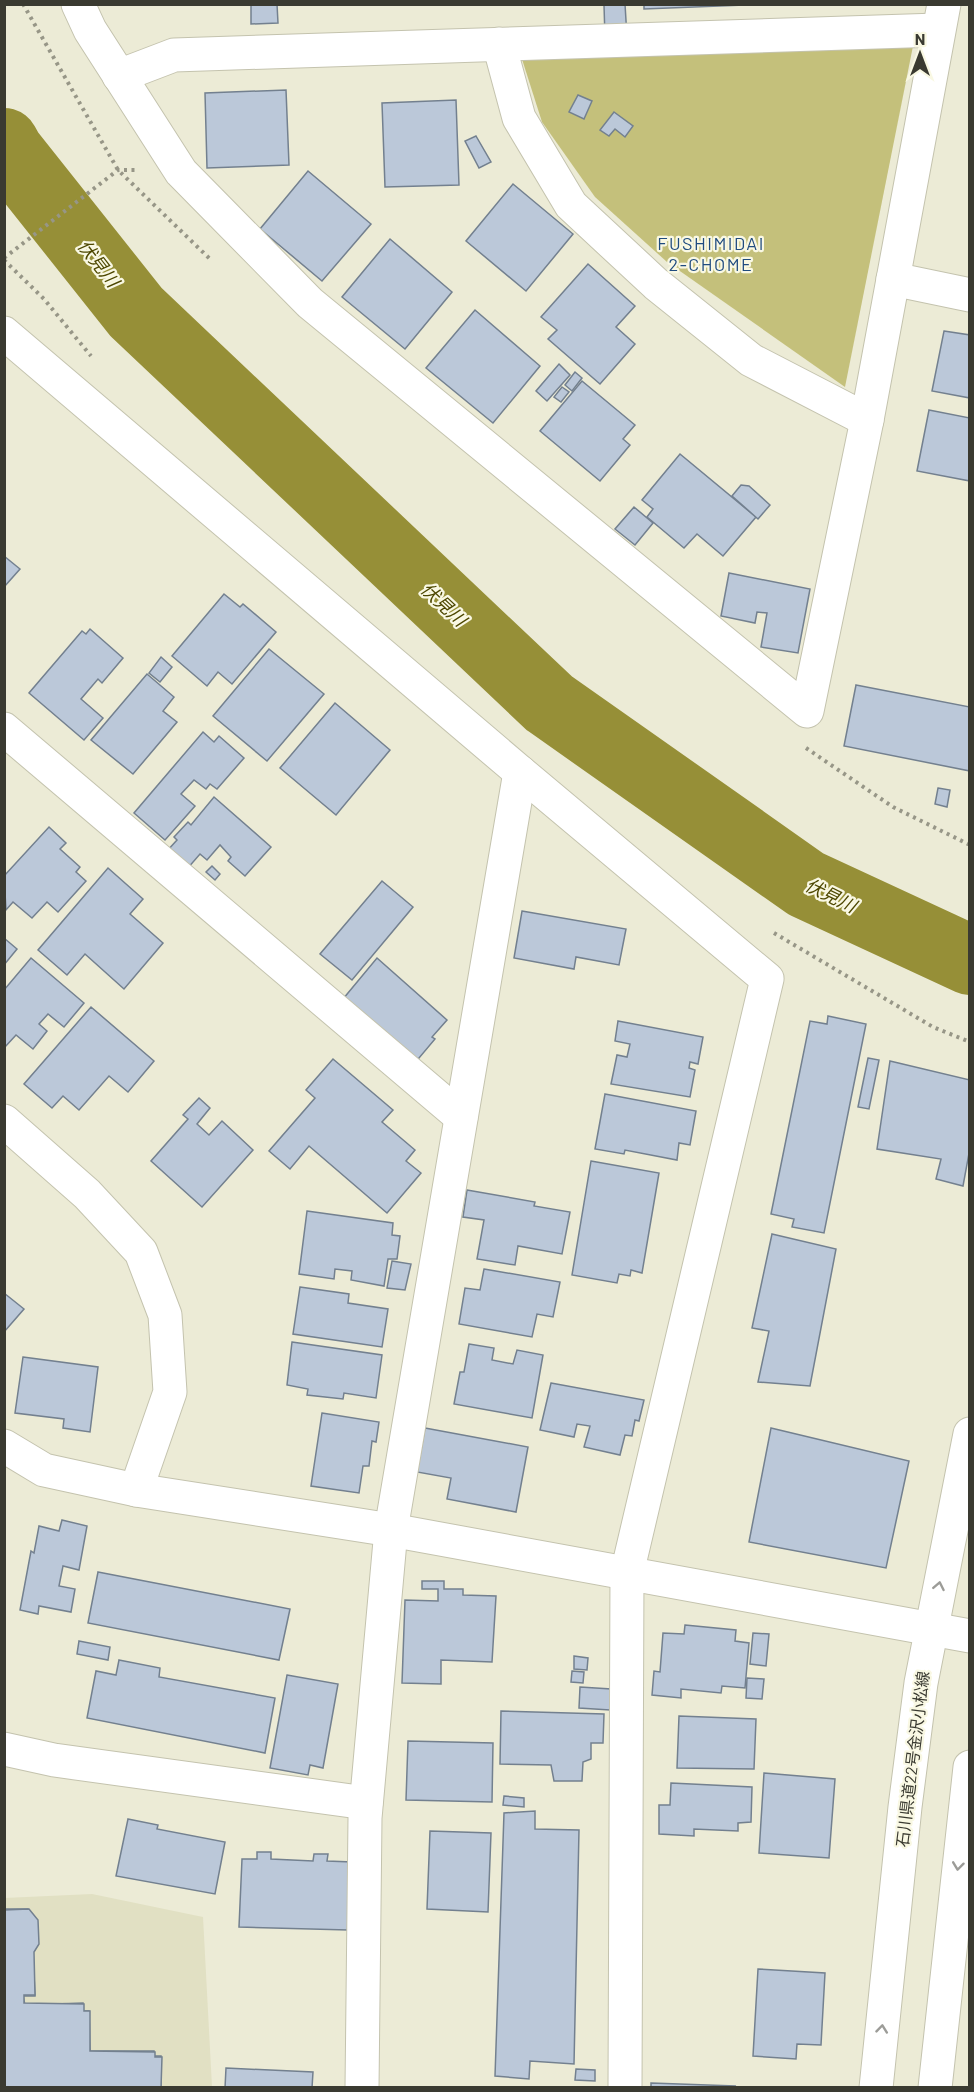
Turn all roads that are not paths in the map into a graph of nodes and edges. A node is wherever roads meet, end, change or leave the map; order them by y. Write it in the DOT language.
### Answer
graph roads {
  1 [pos="78,4"];
  2 [pos="941,17"];
  3 [pos="498,44"];
  4 [pos="119,76"];
  5 [pos="893,279"];
  6 [pos="969,295"];
  7 [pos="4,333"];
  8 [pos="867,420"];
  9 [pos="4,729"];
  10 [pos="520,772"];
  11 [pos="461,1118"];
  12 [pos="4,1121"];
  13 [pos="969,1434"];
  14 [pos="4,1446"];
  15 [pos="136,1490"];
  16 [pos="391,1530"];
  17 [pos="627,1573"];
  18 [pos="930,1628"];
  19 [pos="969,1636"];
  20 [pos="4,1749"];
  21 [pos="969,1767"];
  22 [pos="366,1803"];
  23 [pos="362,2088"];
  24 [pos="625,2088"];
  25 [pos="876,2088"];
  26 [pos="935,2088"];
  1 -- 4 [label="street"];
  2 -- 3 [label="street"];
  2 -- 5 [label="street"];
  3 -- 4 [label="street"];
  3 -- 8 [label="street"];
  4 -- 8 [label="street"];
  5 -- 6 [label="street"];
  5 -- 8 [label="street"];
  7 -- 10 [label="street"];
  9 -- 11 [label="street"];
  10 -- 11 [label="street"];
  10 -- 17 [label="street"];
  11 -- 16 [label="street"];
  12 -- 15 [label="street"];
  18 -- 13 [label="street, 石川県道22号金沢小松線, one-way"];
  14 -- 15 [label="street"];
  15 -- 16 [label="street"];
  16 -- 17 [label="street"];
  16 -- 22 [label="street"];
  17 -- 18 [label="street"];
  17 -- 24 [label="street"];
  18 -- 19 [label="street"];
  25 -- 18 [label="street, 石川県道22号金沢小松線, one-way"];
  20 -- 22 [label="street"];
  21 -- 26 [label="street, one-way"];
  22 -- 23 [label="street"];
}
